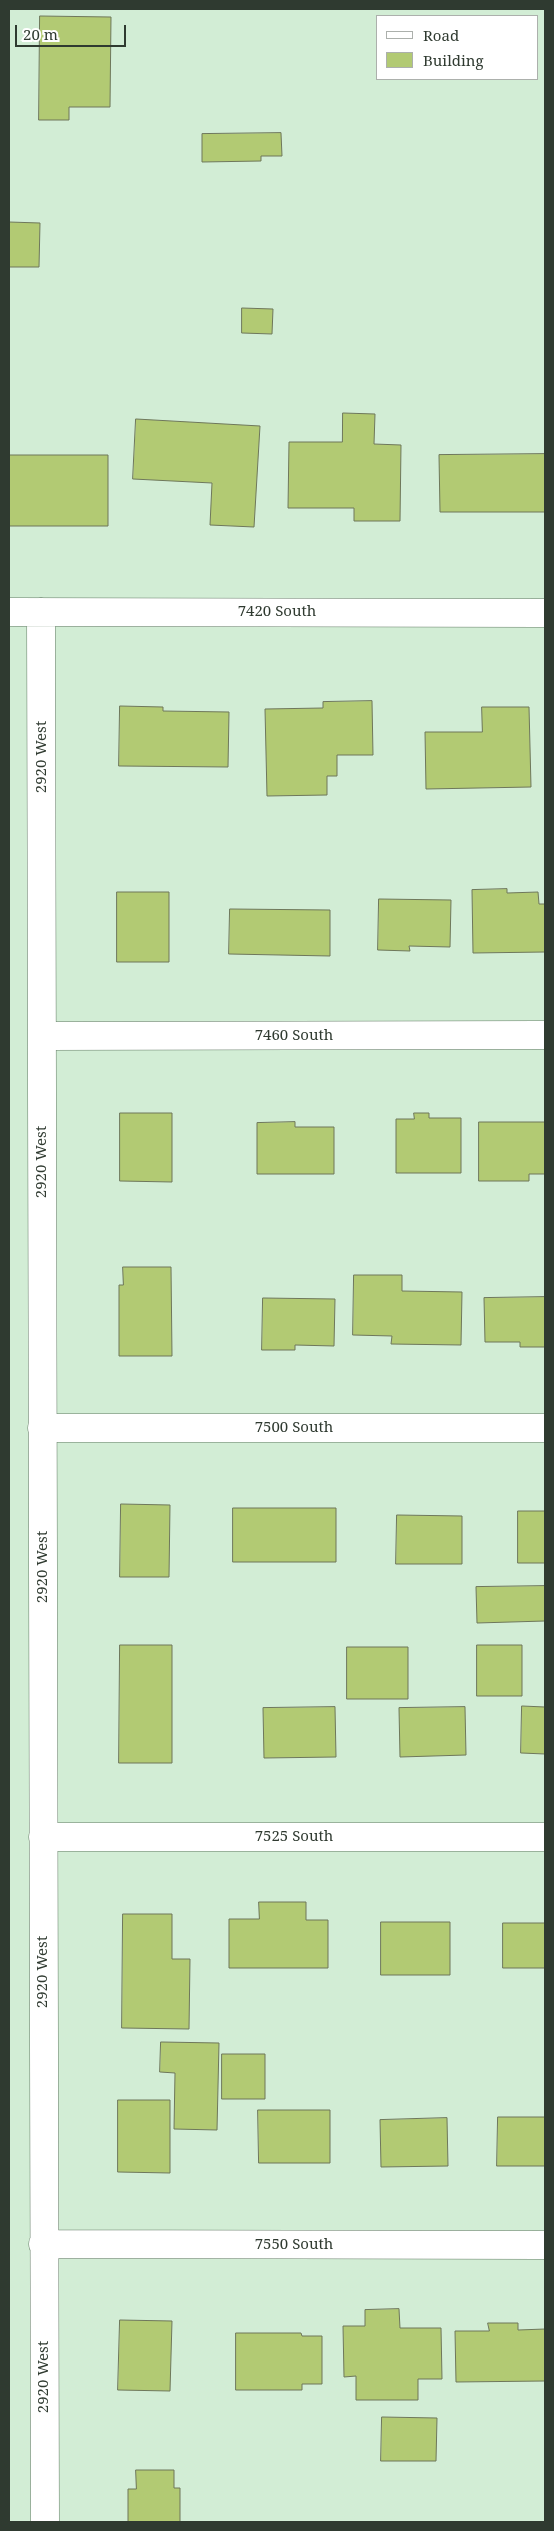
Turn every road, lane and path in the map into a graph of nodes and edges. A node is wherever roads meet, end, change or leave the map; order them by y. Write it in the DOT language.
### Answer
graph roads {
  1 [pos="9,612"];
  2 [pos="41,612"];
  3 [pos="545,613"];
  4 [pos="545,1035"];
  5 [pos="42,1036"];
  6 [pos="42,1428"];
  7 [pos="545,1428"];
  8 [pos="43,1837"];
  9 [pos="545,1837"];
  10 [pos="43,2244"];
  11 [pos="545,2245"];
  12 [pos="45,2522"];
  1 -- 2 [label="street, 7420 South"];
  2 -- 3 [label="street, 7420 South"];
  2 -- 5 [label="street, 2920 West"];
  4 -- 5 [label="street, 7460 South"];
  5 -- 6 [label="street, 2920 West"];
  6 -- 7 [label="street, 7500 South"];
  6 -- 8 [label="street, 2920 West"];
  8 -- 9 [label="street, 7525 South"];
  8 -- 10 [label="street, 2920 West"];
  10 -- 11 [label="street, 7550 South"];
  10 -- 12 [label="street, 2920 West"];
}
